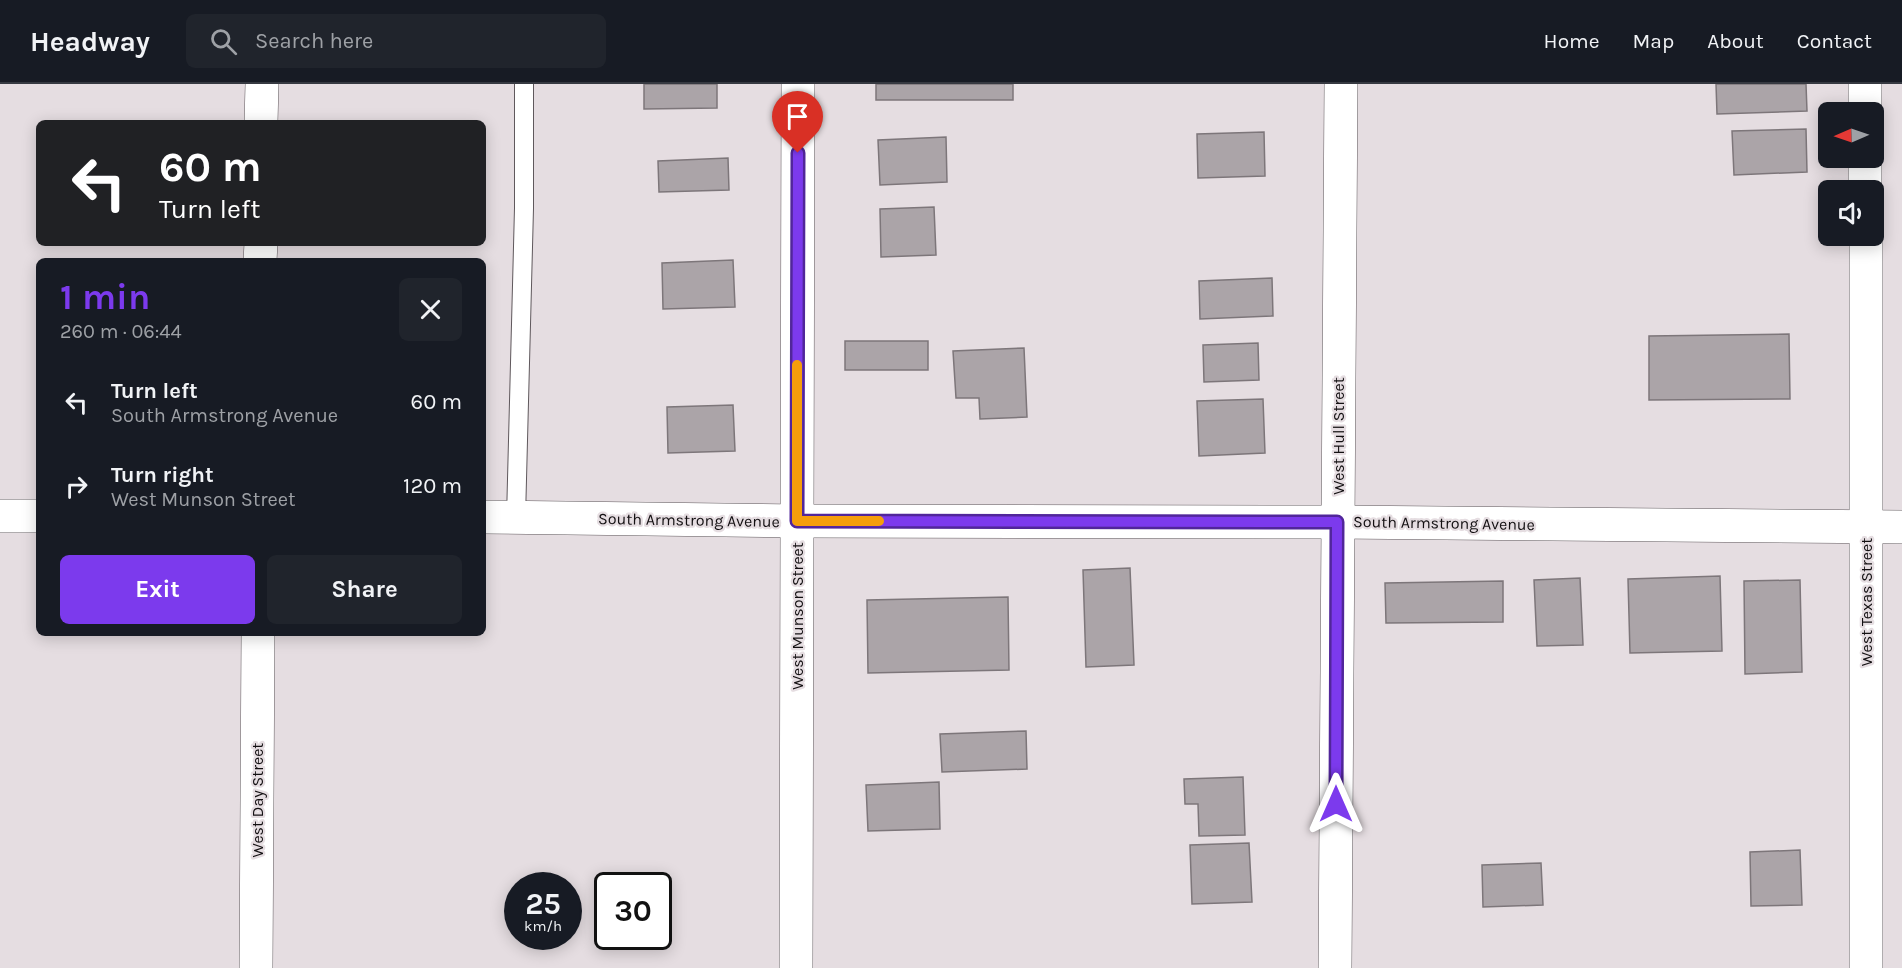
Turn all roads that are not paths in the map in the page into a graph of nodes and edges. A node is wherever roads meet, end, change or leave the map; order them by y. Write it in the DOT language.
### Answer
graph roads {
  1 [pos="262,84"];
  2 [pos="524,84"];
  3 [pos="798,84"];
  4 [pos="1341,84"];
  5 [pos="1865,84"];
  6 [pos="1865,102"];
  7 [pos="261,120"];
  8 [pos="1866,246"];
  9 [pos="0,516"];
  10 [pos="36,516"];
  11 [pos="486,517"];
  12 [pos="516,518"];
  13 [pos="797,521"];
  14 [pos="1337,522"];
  15 [pos="1867,527"];
  16 [pos="1902,527"];
  17 [pos="258,636"];
  18 [pos="256,968"];
  19 [pos="796,968"];
  20 [pos="1335,968"];
  21 [pos="1866,968"];
  1 -- 7 [label="street"];
  2 -- 12 [label="lane"];
  3 -- 13 [label="street, West Munson Street"];
  4 -- 14 [label="street, West Hull Street"];
  5 -- 6 [label="street"];
  8 -- 15 [label="street, West Texas Street"];
  9 -- 10 [label="street"];
  11 -- 12 [label="street, South Armstrong Avenue"];
  12 -- 13 [label="street, South Armstrong Avenue"];
  13 -- 14 [label="street, South Armstrong Avenue"];
  13 -- 19 [label="street, West Munson Street"];
  14 -- 15 [label="street, South Armstrong Avenue"];
  14 -- 20 [label="street, West Hull Street"];
  15 -- 16 [label="street, South Armstrong Avenue"];
  15 -- 21 [label="street, West Texas Street"];
  17 -- 18 [label="street, West Day Street"];
}
